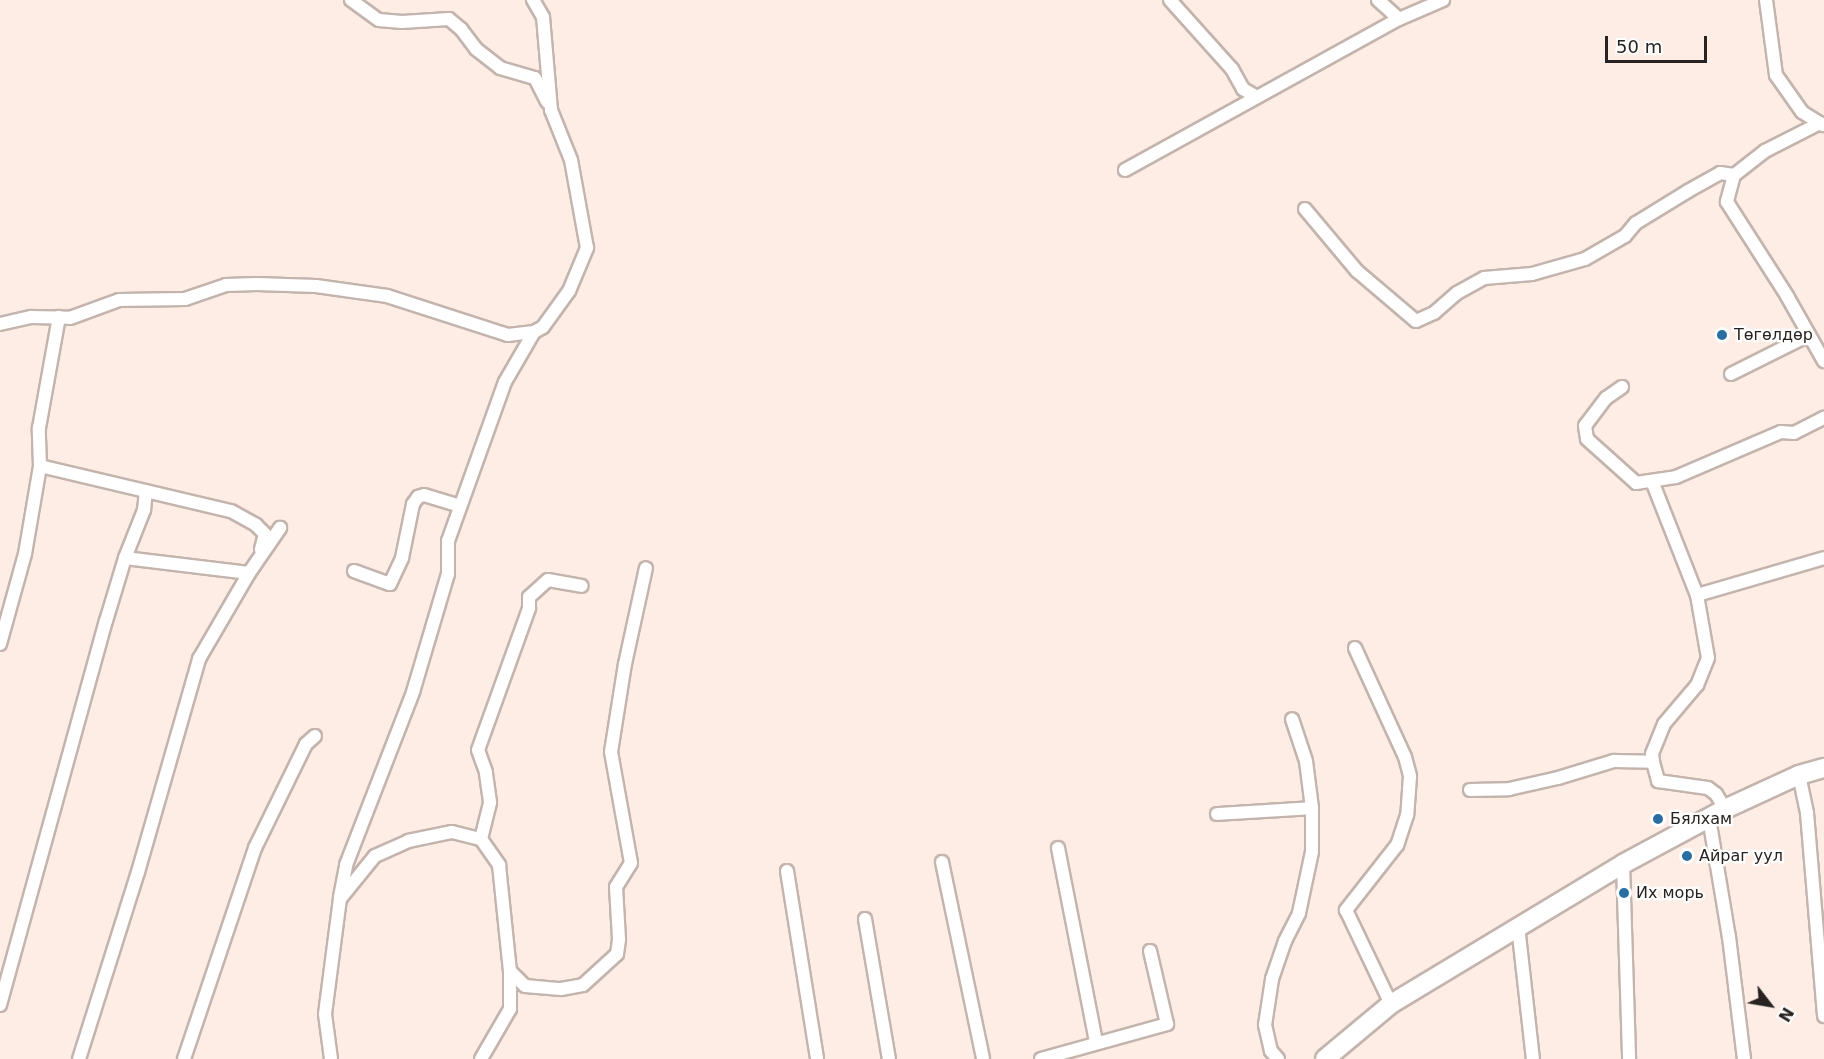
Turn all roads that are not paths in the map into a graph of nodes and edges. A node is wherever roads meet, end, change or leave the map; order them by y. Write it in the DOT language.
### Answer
graph roads {
  1 [pos="351,0"];
  2 [pos="533,0"];
  3 [pos="1170,0"];
  4 [pos="1378,0"];
  5 [pos="1443,0"];
  6 [pos="1766,0"];
  7 [pos="1399,19"];
  8 [pos="1257,97"];
  9 [pos="551,110"];
  10 [pos="1822,124"];
  11 [pos="1125,170"];
  12 [pos="1734,175"];
  13 [pos="1305,209"];
  14 [pos="59,317"];
  15 [pos="0,324"];
  16 [pos="534,332"];
  17 [pos="1809,335"];
  18 [pos="1824,362"];
  19 [pos="1731,374"];
  20 [pos="1622,387"];
  21 [pos="1824,418"];
  22 [pos="40,466"];
  23 [pos="1652,481"];
  24 [pos="146,491"];
  25 [pos="460,506"];
  26 [pos="280,528"];
  27 [pos="259,557"];
  28 [pos="125,558"];
  29 [pos="1824,558"];
  30 [pos="646,568"];
  31 [pos="354,571"];
  32 [pos="249,573"];
  33 [pos="580,586"];
  34 [pos="1697,595"];
  35 [pos="0,644"];
  36 [pos="1355,648"];
  37 [pos="1292,719"];
  38 [pos="315,736"];
  39 [pos="1653,762"];
  40 [pos="1824,768"];
  41 [pos="1799,775"];
  42 [pos="1470,790"];
  43 [pos="1312,808"];
  44 [pos="1725,809"];
  45 [pos="1217,814"];
  46 [pos="1709,818"];
  47 [pos="481,839"];
  48 [pos="1058,848"];
  49 [pos="942,862"];
  50 [pos="1623,864"];
  51 [pos="787,871"];
  52 [pos="340,899"];
  53 [pos="866,919"];
  54 [pos="1518,926"];
  55 [pos="1150,951"];
  56 [pos="510,971"];
  57 [pos="1391,1004"];
  58 [pos="0,1005"];
  59 [pos="1824,1016"];
  60 [pos="1096,1042"];
  61 [pos="79,1059"];
  62 [pos="184,1059"];
  63 [pos="331,1059"];
  64 [pos="481,1059"];
  65 [pos="817,1059"];
  66 [pos="889,1059"];
  67 [pos="983,1059"];
  68 [pos="1041,1059"];
  69 [pos="1278,1059"];
  70 [pos="1325,1059"];
  71 [pos="1533,1059"];
  72 [pos="1629,1059"];
  73 [pos="1744,1059"];
  1 -- 9 [label="street"];
  2 -- 9 [label="street"];
  3 -- 8 [label="street"];
  4 -- 7 [label="street"];
  5 -- 7 [label="street"];
  6 -- 10 [label="street"];
  7 -- 8 [label="street"];
  8 -- 11 [label="street"];
  9 -- 16 [label="street"];
  10 -- 12 [label="street"];
  12 -- 13 [label="street"];
  12 -- 17 [label="street"];
  14 -- 15 [label="street"];
  14 -- 16 [label="street"];
  14 -- 22 [label="street"];
  16 -- 25 [label="street"];
  17 -- 18 [label="street"];
  17 -- 19 [label="street"];
  20 -- 23 [label="street"];
  21 -- 23 [label="street"];
  22 -- 24 [label="street"];
  22 -- 35 [label="street"];
  23 -- 34 [label="street"];
  24 -- 27 [label="street"];
  24 -- 28 [label="street"];
  25 -- 31 [label="street"];
  25 -- 52 [label="street"];
  26 -- 27 [label="street"];
  27 -- 32 [label="street"];
  28 -- 32 [label="street"];
  28 -- 58 [label="street"];
  29 -- 34 [label="street"];
  30 -- 56 [label="street"];
  32 -- 61 [label="street"];
  33 -- 47 [label="street"];
  34 -- 39 [label="street"];
  36 -- 57 [label="street"];
  37 -- 43 [label="street"];
  38 -- 62 [label="street"];
  39 -- 42 [label="street"];
  39 -- 44 [label="street"];
  40 -- 41 [label="main road"];
  41 -- 44 [label="main road"];
  41 -- 59 [label="street"];
  43 -- 45 [label="street"];
  43 -- 69 [label="street"];
  44 -- 46 [label="main road"];
  46 -- 50 [label="main road"];
  46 -- 73 [label="street"];
  47 -- 52 [label="street"];
  47 -- 56 [label="street"];
  48 -- 60 [label="street"];
  49 -- 67 [label="street"];
  50 -- 54 [label="main road"];
  50 -- 72 [label="street"];
  51 -- 65 [label="street"];
  52 -- 63 [label="street"];
  53 -- 66 [label="street"];
  54 -- 57 [label="main road"];
  54 -- 71 [label="street"];
  55 -- 60 [label="street"];
  56 -- 64 [label="street"];
  57 -- 70 [label="main road"];
  60 -- 68 [label="street"];
}
